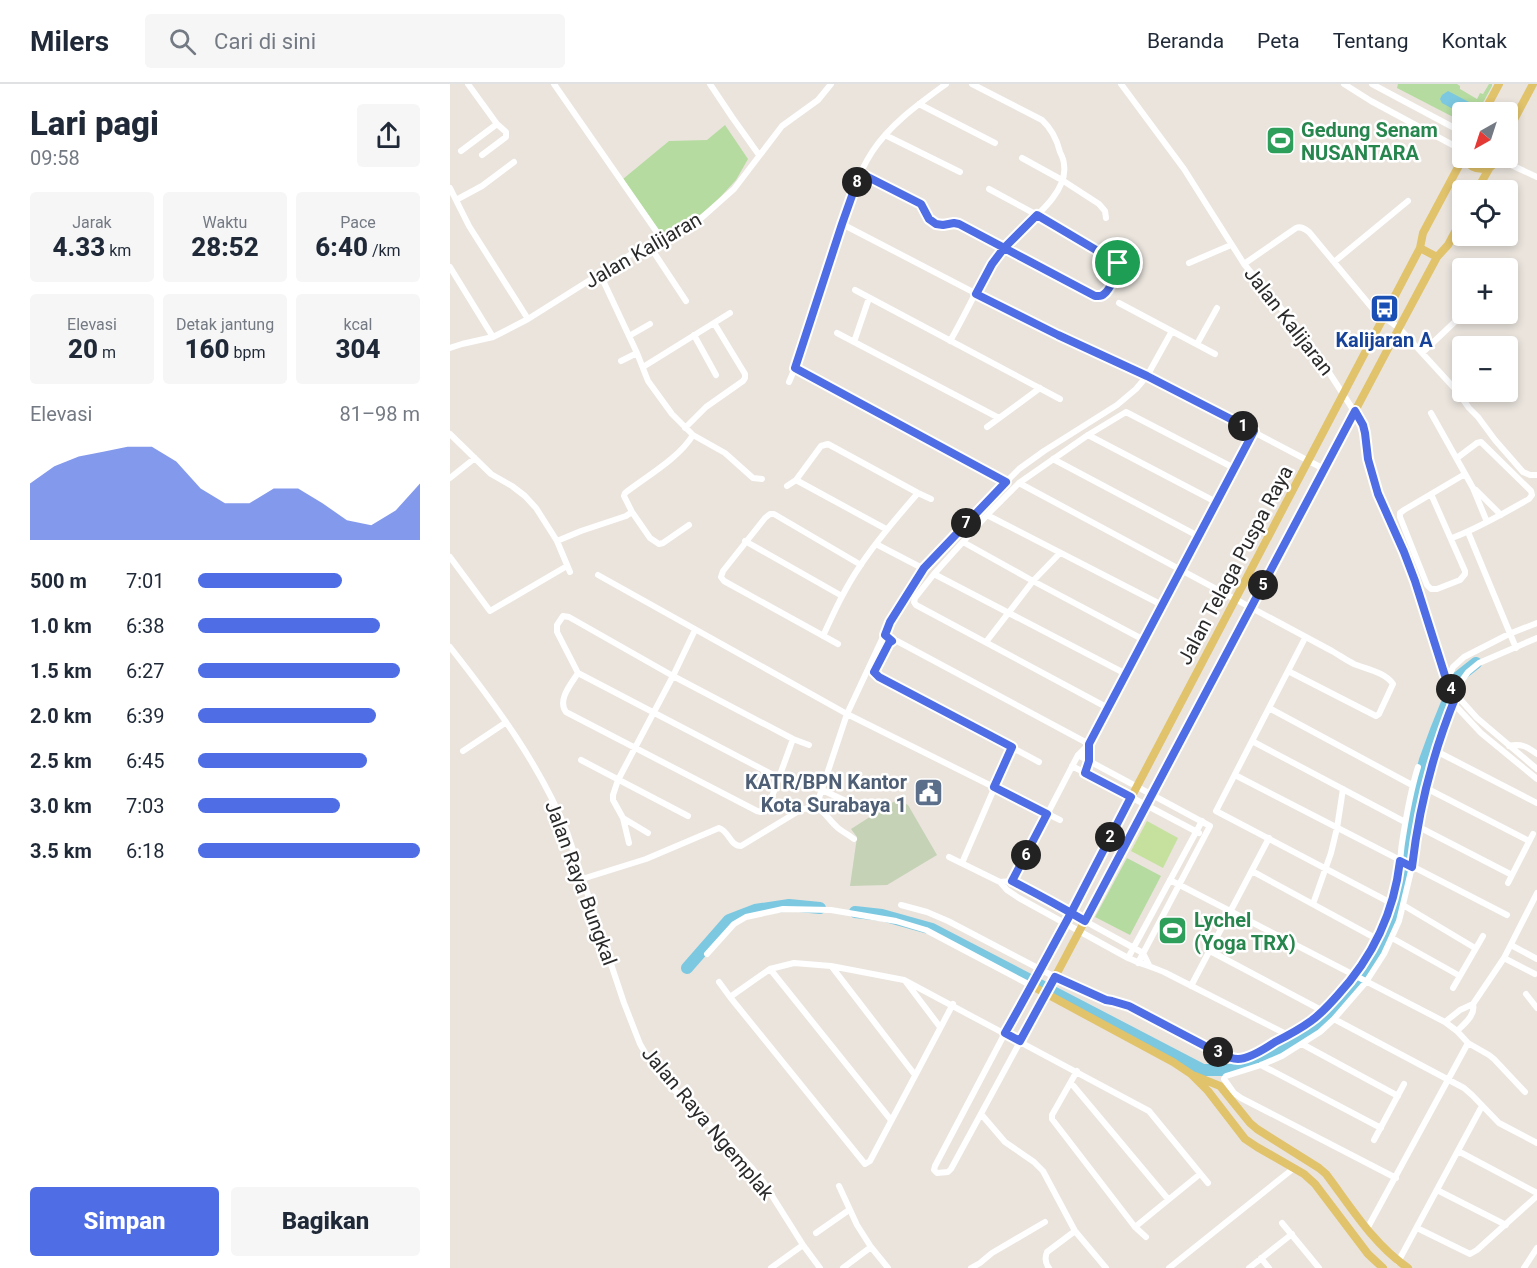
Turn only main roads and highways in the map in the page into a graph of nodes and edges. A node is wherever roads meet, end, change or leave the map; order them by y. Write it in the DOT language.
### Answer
graph roads {
  1 [pos="1499,84"];
  2 [pos="1533,84"];
  3 [pos="1489,102"];
  4 [pos="1518,112"];
  5 [pos="1458,168"];
  6 [pos="1452,238"];
  7 [pos="1420,248"];
  8 [pos="1437,257"];
  9 [pos="1047,992"];
  10 [pos="1191,1074"];
  11 [pos="1215,1083"];
  12 [pos="1208,1091"];
  13 [pos="1382,1268"];
  14 [pos="1408,1268"];
  1 -- 3 [label="main road"];
  2 -- 4 [label="main road"];
  5 -- 7 [label="main road, Jalan Telaga Puspa Raya"];
  6 -- 8 [label="main road, Jalan Telaga Puspa Raya"];
  7 -- 8 [label="main road"];
  7 -- 9 [label="main road, Jalan Telaga Puspa Raya"];
  8 -- 9 [label="main road, Jalan Telaga Puspa Raya"];
  9 -- 10 [label="main road"];
  10 -- 11 [label="main road"];
  10 -- 12 [label="main road"];
  11 -- 12 [label="main road"];
  11 -- 14 [label="main road"];
  12 -- 13 [label="main road"];
}
